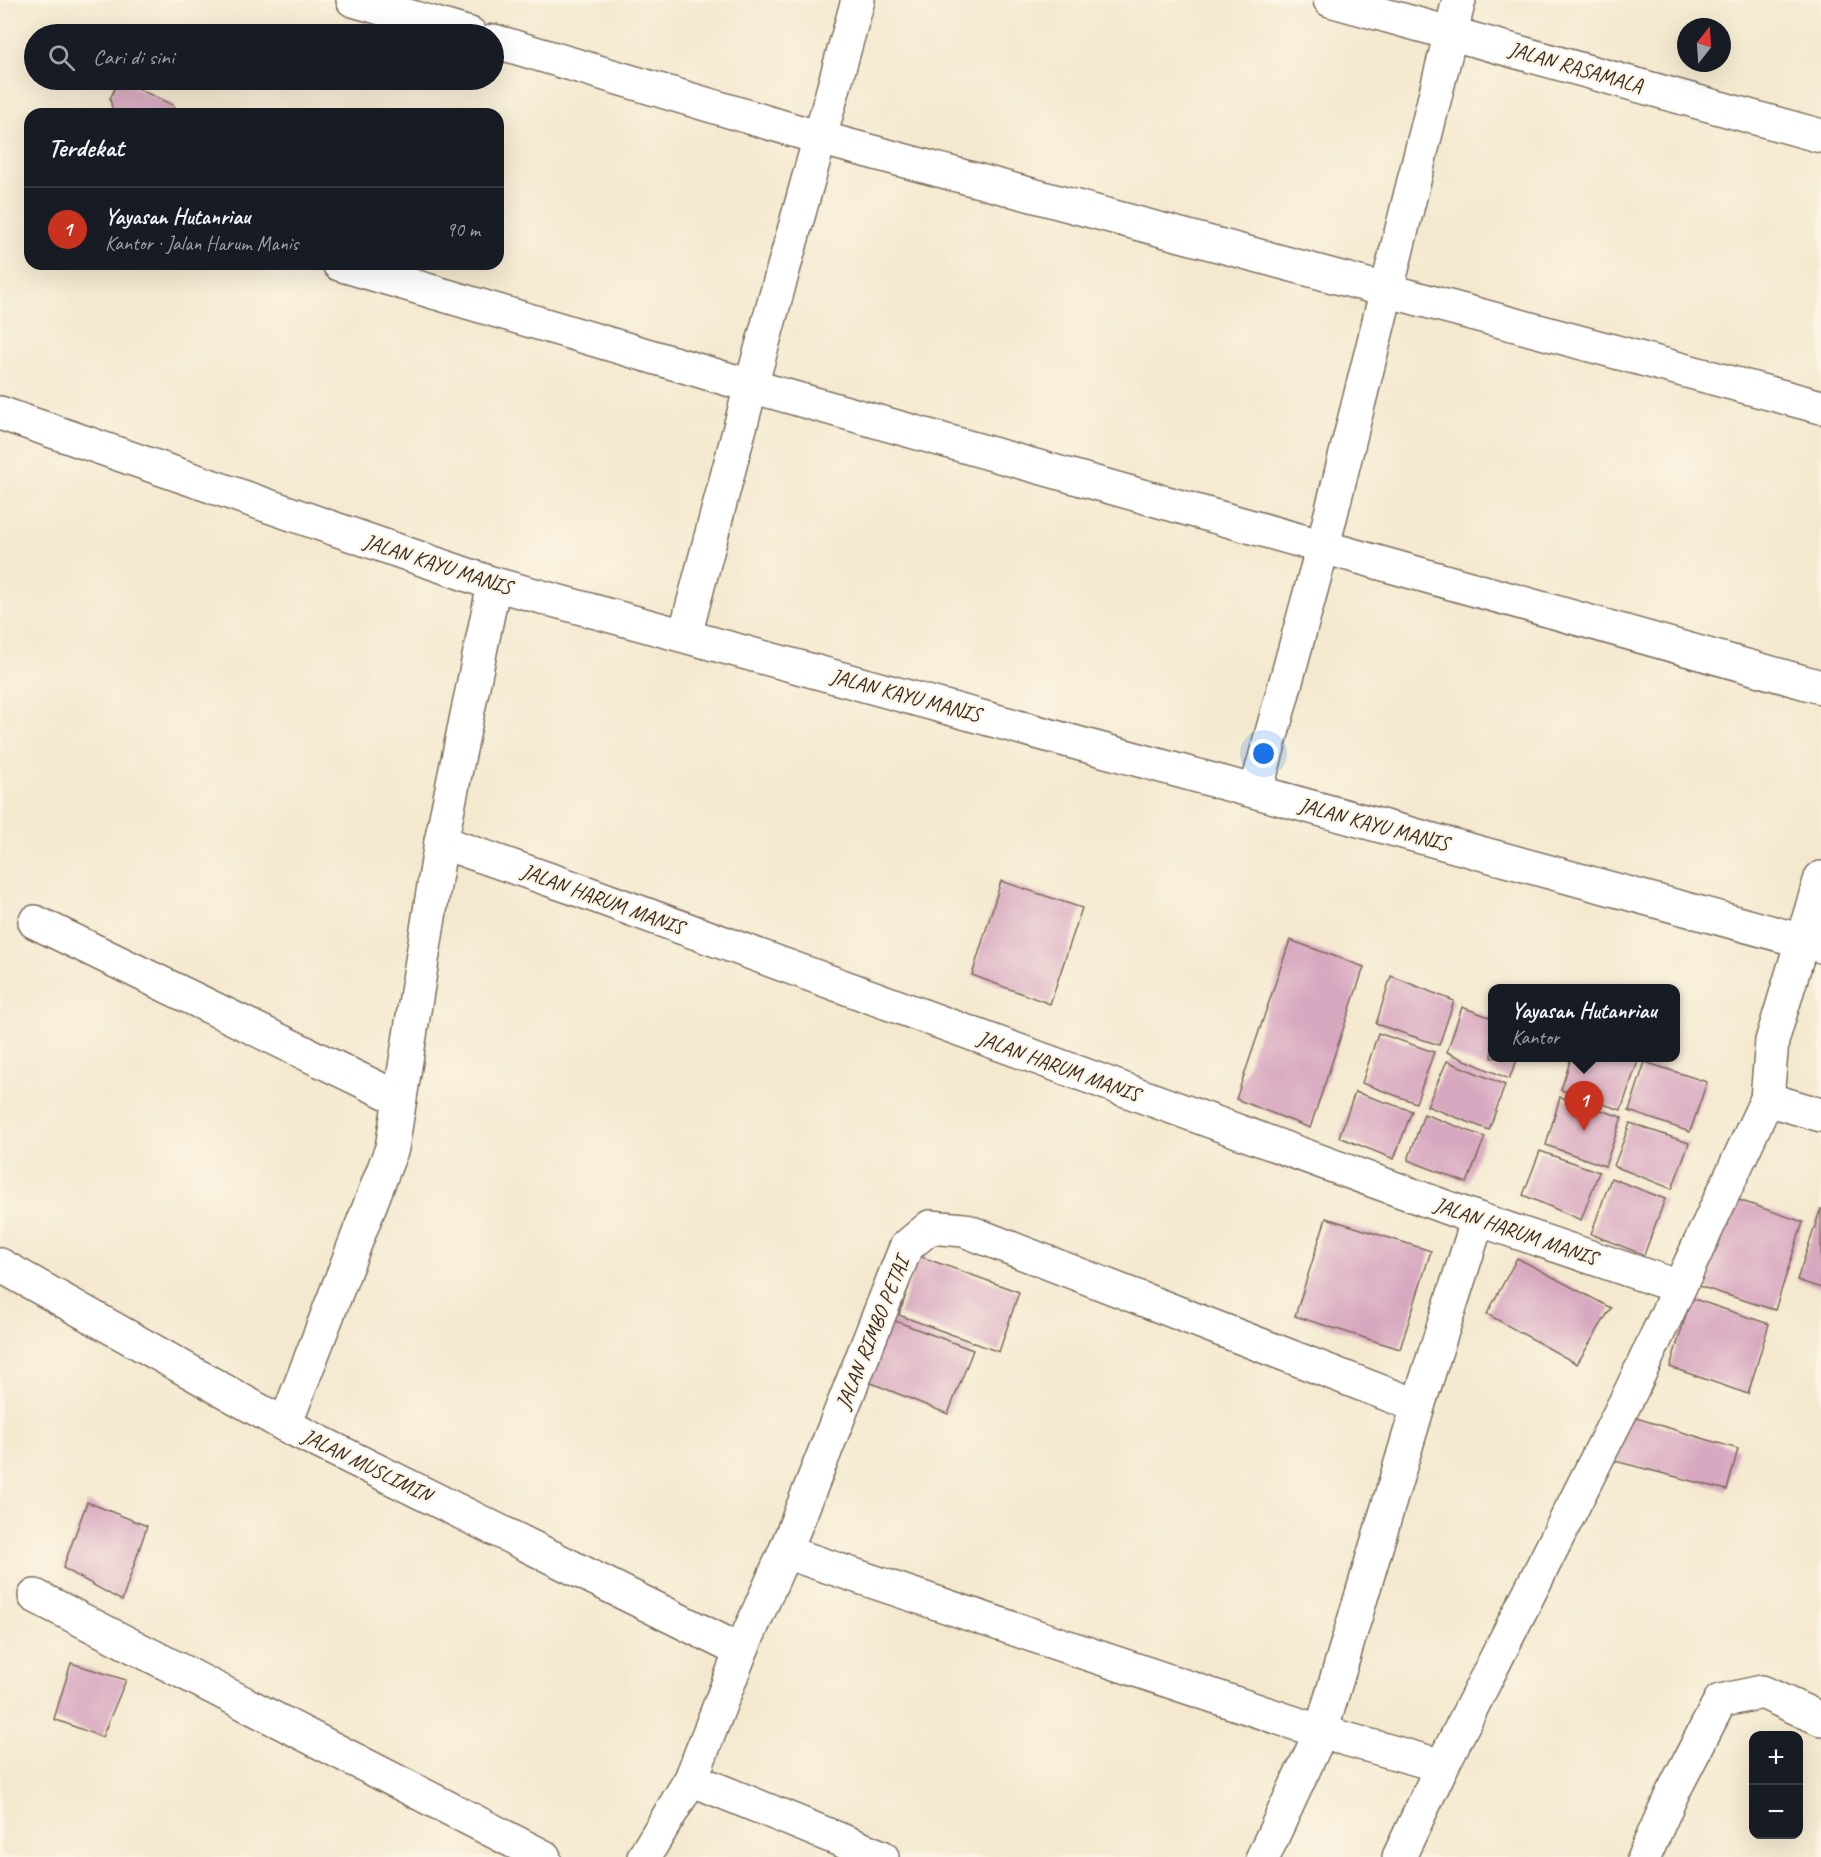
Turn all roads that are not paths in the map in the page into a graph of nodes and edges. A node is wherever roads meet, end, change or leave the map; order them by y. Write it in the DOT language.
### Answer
graph roads {
  1 [pos="353,0"];
  2 [pos="858,0"];
  3 [pos="1330,0"];
  4 [pos="1459,0"];
  5 [pos="436,24"];
  6 [pos="1450,32"];
  7 [pos="504,44"];
  8 [pos="1821,136"];
  9 [pos="820,138"];
  10 [pos="359,270"];
  11 [pos="1386,290"];
  12 [pos="751,386"];
  13 [pos="1821,407"];
  14 [pos="0,413"];
  15 [pos="1323,546"];
  16 [pos="494,584"];
  17 [pos="685,635"];
  18 [pos="1821,687"];
  19 [pos="1256,791"];
  20 [pos="441,842"];
  21 [pos="1821,878"];
  22 [pos="35,922"];
  23 [pos="1812,944"];
  24 [pos="400,1099"];
  25 [pos="1767,1100"];
  26 [pos="1821,1115"];
  27 [pos="1478,1220"];
  28 [pos="0,1265"];
  29 [pos="1679,1287"];
  30 [pos="1418,1406"];
  31 [pos="285,1425"];
  32 [pos="785,1552"];
  33 [pos="35,1596"];
  34 [pos="741,1651"];
  35 [pos="1821,1719"];
  36 [pos="1321,1732"];
  37 [pos="1442,1766"];
  38 [pos="691,1779"];
  39 [pos="544,1857"];
  40 [pos="644,1857"];
  41 [pos="882,1857"];
  42 [pos="1263,1857"];
  43 [pos="1399,1857"];
  44 [pos="1644,1857"];
  1 -- 5 [label="street"];
  2 -- 9 [label="street"];
  3 -- 6 [label="street, JALAN RASAMALA"];
  4 -- 6 [label="street"];
  6 -- 8 [label="street, JALAN RASAMALA"];
  6 -- 11 [label="street"];
  7 -- 9 [label="street"];
  9 -- 11 [label="street"];
  9 -- 12 [label="street"];
  10 -- 12 [label="street"];
  11 -- 13 [label="street"];
  11 -- 15 [label="street"];
  12 -- 15 [label="street"];
  12 -- 17 [label="street"];
  14 -- 16 [label="street, JALAN KAYU MANIS"];
  15 -- 18 [label="street"];
  15 -- 19 [label="street"];
  16 -- 17 [label="street, JALAN KAYU MANIS"];
  16 -- 20 [label="street"];
  17 -- 19 [label="street, JALAN KAYU MANIS"];
  19 -- 23 [label="street, JALAN KAYU MANIS"];
  20 -- 24 [label="street"];
  20 -- 27 [label="street, JALAN HARUM MANIS"];
  21 -- 23 [label="street"];
  22 -- 24 [label="street"];
  23 -- 25 [label="street"];
  24 -- 31 [label="street"];
  25 -- 26 [label="street"];
  25 -- 29 [label="street"];
  27 -- 29 [label="street, JALAN HARUM MANIS"];
  27 -- 30 [label="street"];
  28 -- 31 [label="street, JALAN MUSLIMIN"];
  29 -- 37 [label="street"];
  30 -- 32 [label="street, JALAN RIMBO PETAI"];
  30 -- 36 [label="street"];
  31 -- 34 [label="street, JALAN MUSLIMIN"];
  32 -- 34 [label="street, JALAN RIMBO PETAI"];
  32 -- 36 [label="street"];
  33 -- 39 [label="street"];
  34 -- 38 [label="street, JALAN RIMBO PETAI"];
  35 -- 44 [label="street"];
  36 -- 37 [label="street"];
  36 -- 42 [label="street"];
  37 -- 43 [label="street"];
  38 -- 40 [label="street, JALAN RIMBO PETAI"];
  38 -- 41 [label="street"];
}
